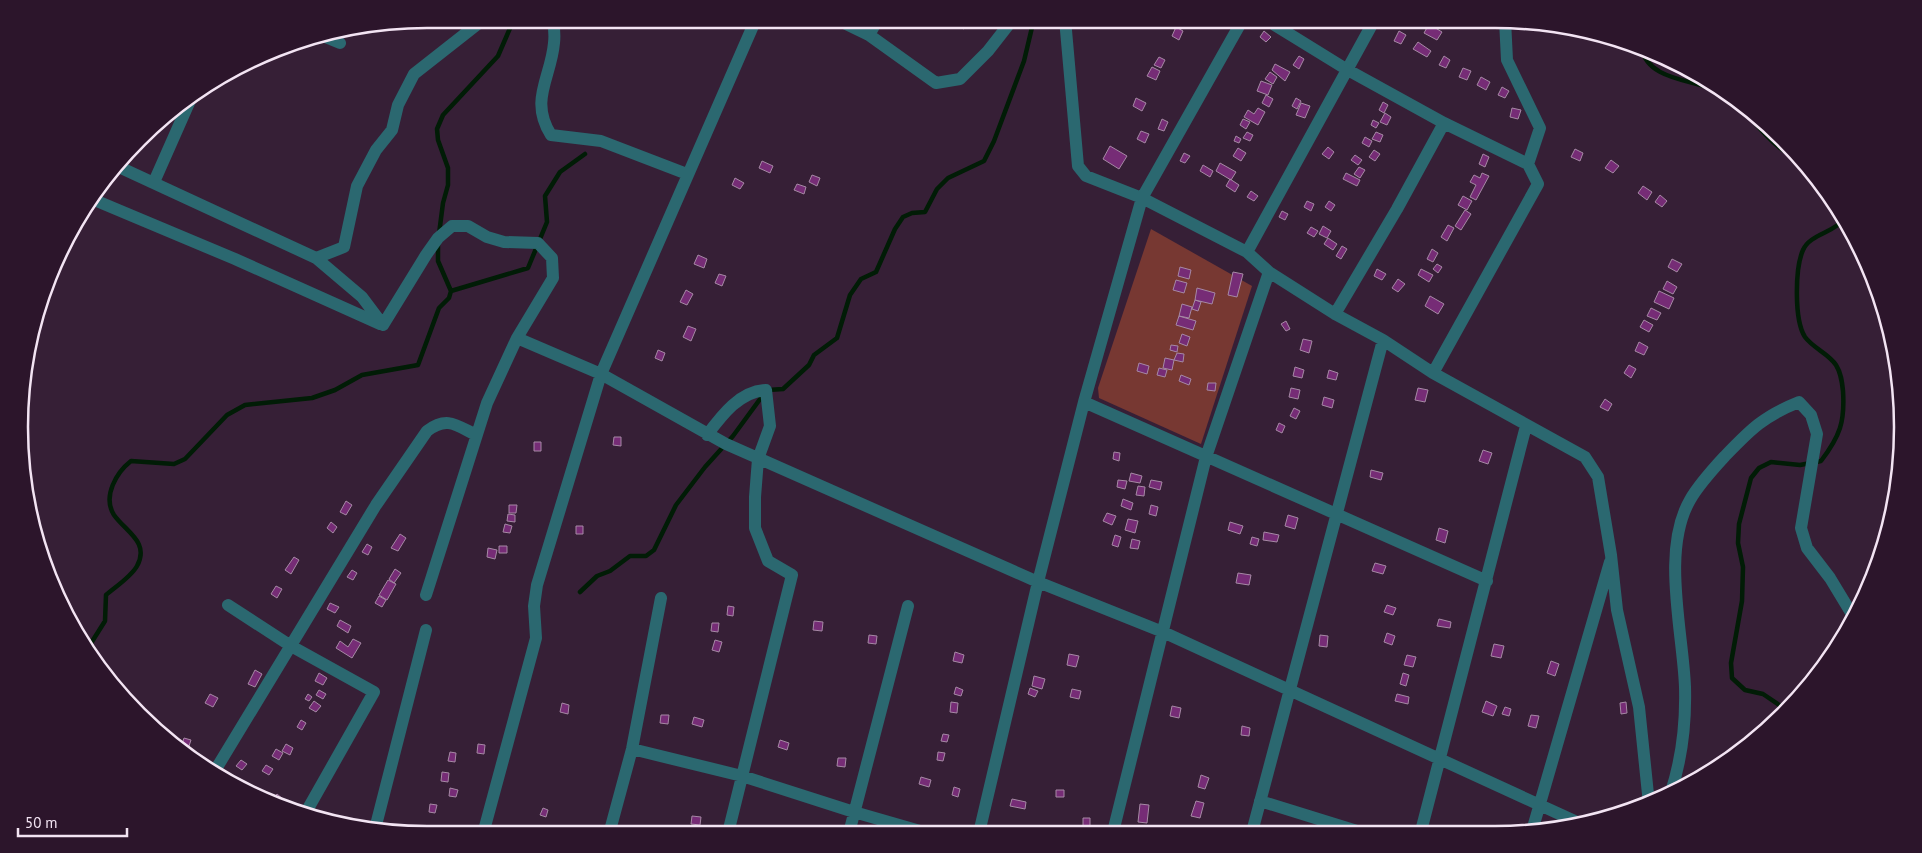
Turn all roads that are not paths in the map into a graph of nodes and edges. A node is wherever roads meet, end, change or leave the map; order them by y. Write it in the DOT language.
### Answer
graph roads {
  1 [pos="473,28"];
  2 [pos="553,28"];
  3 [pos="752,28"];
  4 [pos="855,28"];
  5 [pos="873,28"];
  6 [pos="1006,28"];
  7 [pos="1067,28"];
  8 [pos="1238,28"];
  9 [pos="1280,28"];
  10 [pos="1370,28"];
  11 [pos="1505,28"];
  12 [pos="869,35"];
  13 [pos="330,39"];
  14 [pos="340,44"];
  15 [pos="1346,69"];
  16 [pos="187,108"];
  17 [pos="1444,123"];
  18 [pos="1528,164"];
  19 [pos="123,169"];
  20 [pos="686,174"];
  21 [pos="154,182"];
  22 [pos="1142,198"];
  23 [pos="97,202"];
  24 [pos="1247,252"];
  25 [pos="316,258"];
  26 [pos="1269,272"];
  27 [pos="1335,314"];
  28 [pos="383,325"];
  29 [pos="517,338"];
  30 [pos="1382,340"];
  31 [pos="1432,373"];
  32 [pos="601,374"];
  33 [pos="1084,402"];
  34 [pos="1526,426"];
  35 [pos="476,435"];
  36 [pos="707,435"];
  37 [pos="1206,457"];
  38 [pos="758,459"];
  39 [pos="1336,514"];
  40 [pos="1612,555"];
  41 [pos="1038,582"];
  42 [pos="1487,582"];
  43 [pos="426,595"];
  44 [pos="661,598"];
  45 [pos="228,605"];
  46 [pos="908,606"];
  47 [pos="1849,610"];
  48 [pos="426,630"];
  49 [pos="1163,632"];
  50 [pos="292,646"];
  51 [pos="1289,690"];
  52 [pos="632,749"];
  53 [pos="1440,760"];
  54 [pos="218,766"];
  55 [pos="742,776"];
  56 [pos="1674,783"];
  57 [pos="1649,795"];
  58 [pos="1260,801"];
  59 [pos="1540,805"];
  60 [pos="309,807"];
  61 [pos="854,812"];
  62 [pos="1569,819"];
  63 [pos="377,822"];
  64 [pos="1534,824"];
  65 [pos="485,826"];
  66 [pos="611,826"];
  67 [pos="730,826"];
  68 [pos="851,826"];
  69 [pos="903,826"];
  70 [pos="981,826"];
  71 [pos="1114,826"];
  72 [pos="1254,826"];
  73 [pos="1341,826"];
  74 [pos="1422,826"];
  1 -- 25 [label="street"];
  2 -- 20 [label="street"];
  3 -- 20 [label="street"];
  4 -- 12 [label="street"];
  5 -- 12 [label="street"];
  6 -- 12 [label="street"];
  7 -- 22 [label="street"];
  8 -- 22 [label="street"];
  9 -- 15 [label="street"];
  10 -- 15 [label="street"];
  11 -- 18 [label="street"];
  13 -- 14 [label="street"];
  15 -- 17 [label="street"];
  15 -- 24 [label="street"];
  16 -- 21 [label="street"];
  17 -- 18 [label="street"];
  17 -- 27 [label="street"];
  18 -- 31 [label="street"];
  19 -- 21 [label="street"];
  20 -- 32 [label="street"];
  21 -- 25 [label="street"];
  22 -- 24 [label="street"];
  22 -- 33 [label="street"];
  23 -- 28 [label="street"];
  24 -- 26 [label="street"];
  25 -- 28 [label="street"];
  26 -- 27 [label="street"];
  26 -- 37 [label="street"];
  27 -- 30 [label="street"];
  28 -- 29 [label="street"];
  29 -- 32 [label="street"];
  29 -- 35 [label="street"];
  30 -- 31 [label="street"];
  30 -- 39 [label="street"];
  31 -- 34 [label="street"];
  32 -- 36 [label="street"];
  32 -- 65 [label="street"];
  33 -- 37 [label="street"];
  33 -- 41 [label="street"];
  34 -- 40 [label="street"];
  34 -- 42 [label="street"];
  35 -- 43 [label="street"];
  35 -- 50 [label="street"];
  36 -- 38 [label="street"];
  36 -- 38 [label="street"];
  37 -- 39 [label="street"];
  37 -- 49 [label="street"];
  38 -- 41 [label="street"];
  38 -- 55 [label="street"];
  39 -- 42 [label="street"];
  39 -- 51 [label="street"];
  40 -- 57 [label="street"];
  40 -- 59 [label="street"];
  41 -- 49 [label="street"];
  41 -- 70 [label="street"];
  42 -- 53 [label="street"];
  44 -- 52 [label="street"];
  45 -- 50 [label="street"];
  46 -- 61 [label="street"];
  47 -- 56 [label="street"];
  48 -- 63 [label="street"];
  49 -- 51 [label="street"];
  49 -- 71 [label="street"];
  50 -- 54 [label="street"];
  50 -- 60 [label="street"];
  51 -- 53 [label="street"];
  51 -- 58 [label="street"];
  52 -- 55 [label="street"];
  52 -- 66 [label="street"];
  53 -- 59 [label="street"];
  53 -- 74 [label="street"];
  55 -- 61 [label="street"];
  55 -- 67 [label="street"];
  58 -- 72 [label="street"];
  58 -- 73 [label="street"];
  59 -- 62 [label="street"];
  59 -- 64 [label="street"];
  61 -- 68 [label="street"];
  61 -- 69 [label="street"];
}
